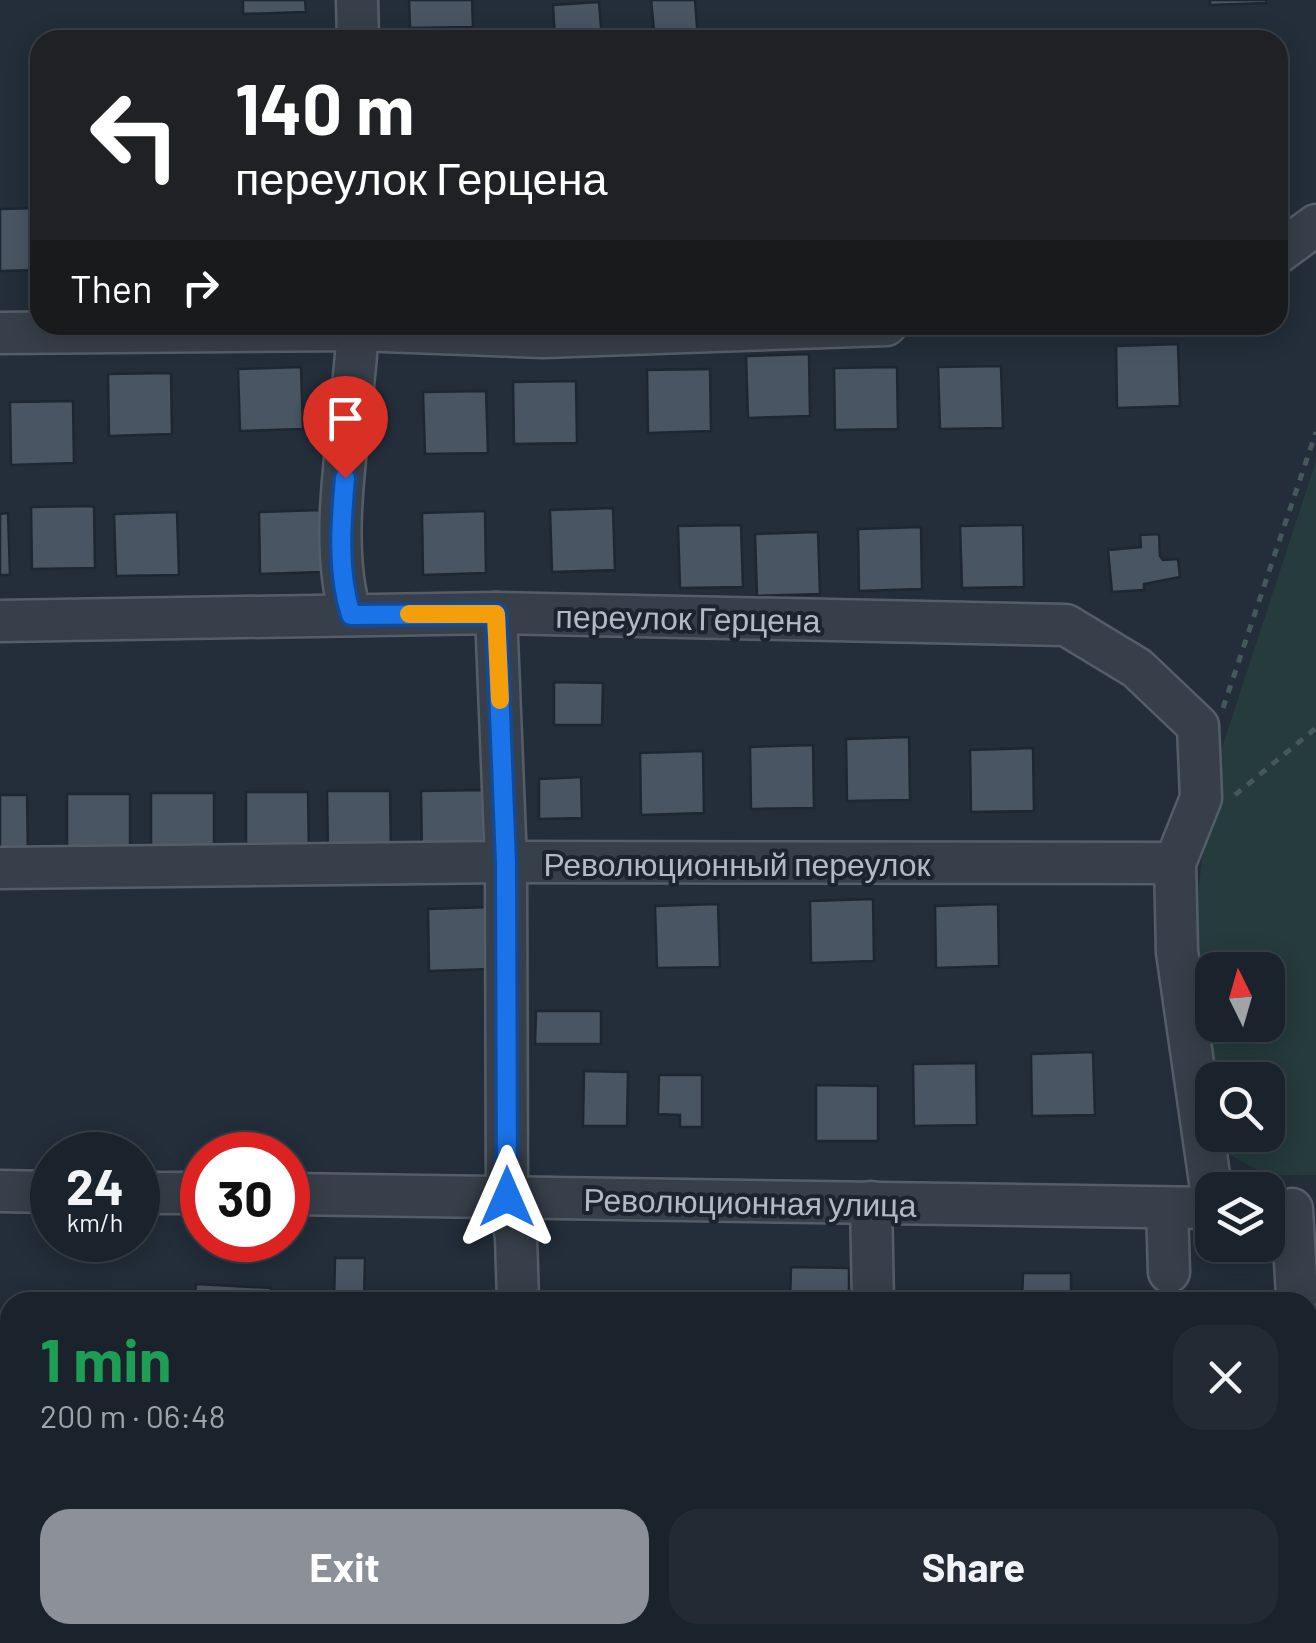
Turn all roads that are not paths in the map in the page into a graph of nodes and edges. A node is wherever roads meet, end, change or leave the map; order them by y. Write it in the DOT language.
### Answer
graph roads {
  1 [pos="358,0"];
  2 [pos="358,30"];
  3 [pos="1316,225"];
  4 [pos="1288,246"];
  5 [pos="30,332"];
  6 [pos="0,333"];
  7 [pos="357,335"];
  8 [pos="523,335"];
  9 [pos="575,335"];
  10 [pos="496,614"];
  11 [pos="351,615"];
  12 [pos="0,621"];
  13 [pos="506,862"];
  14 [pos="1175,864"];
  15 [pos="0,868"];
  16 [pos="1209,1172"];
  17 [pos="0,1191"];
  18 [pos="30,1192"];
  19 [pos="310,1194"];
  20 [pos="507,1197"];
  21 [pos="872,1202"];
  22 [pos="1166,1208"];
  23 [pos="1195,1208"];
  24 [pos="1292,1209"];
  25 [pos="1169,1272"];
  26 [pos="518,1292"];
  27 [pos="873,1292"];
  28 [pos="1297,1292"];
  1 -- 2 [label="street"];
  3 -- 4 [label="street"];
  5 -- 6 [label="street"];
  7 -- 11 [label="street"];
  8 -- 9 [label="street"];
  10 -- 11 [label="street, переулок Герцена"];
  10 -- 13 [label="street"];
  10 -- 14 [label="street, переулок Герцена"];
  11 -- 12 [label="street, переулок Герцена"];
  13 -- 14 [label="street, Революционный переулок"];
  13 -- 15 [label="street, Революционный переулок"];
  13 -- 20 [label="street"];
  14 -- 16 [label="street"];
  17 -- 18 [label="street"];
  19 -- 20 [label="street, Революционная улица"];
  20 -- 21 [label="street, Революционная улица"];
  20 -- 26 [label="street"];
  21 -- 22 [label="street, Революционная улица"];
  21 -- 27 [label="street"];
  22 -- 23 [label="street, Революционная улица"];
  22 -- 25 [label="street"];
  24 -- 28 [label="street"];
}
